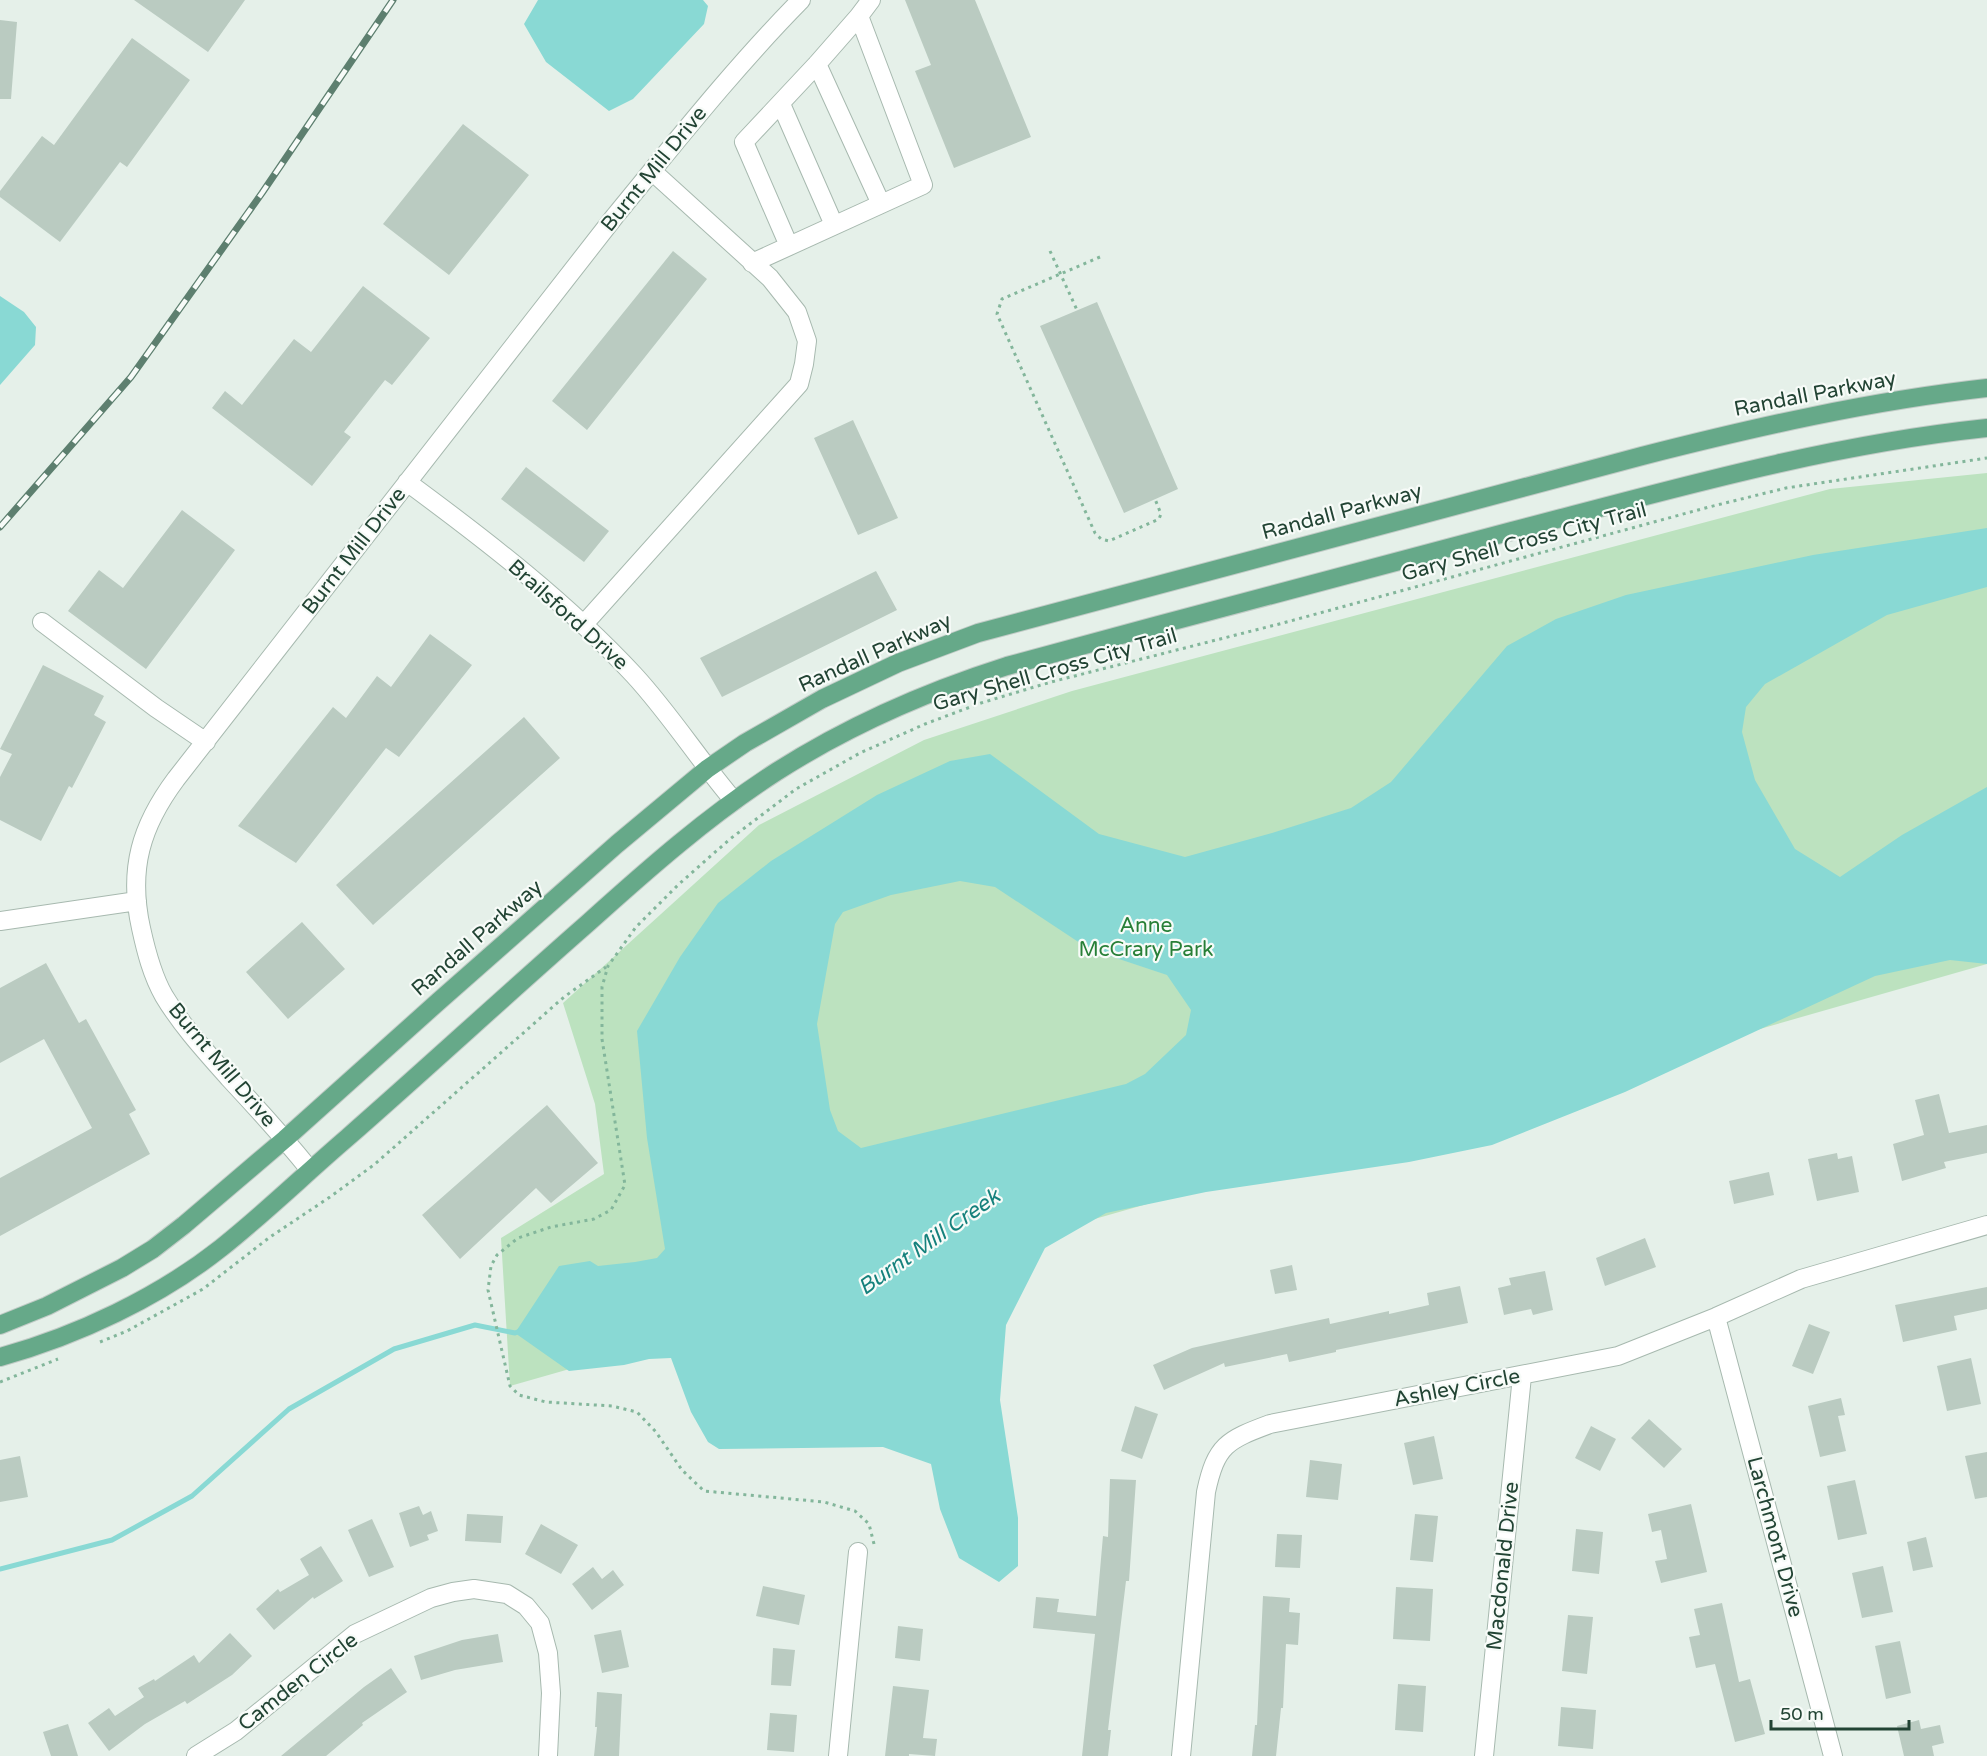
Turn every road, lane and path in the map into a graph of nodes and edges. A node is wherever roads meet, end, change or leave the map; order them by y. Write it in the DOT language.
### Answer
graph roads {
  1 [pos="801,0"];
  2 [pos="871,0"];
  3 [pos="859,16"];
  4 [pos="817,64"];
  5 [pos="780,104"];
  6 [pos="652,171"];
  7 [pos="881,204"];
  8 [pos="834,225"];
  9 [pos="789,246"];
  10 [pos="1050,251"];
  11 [pos="1100,256"];
  12 [pos="752,263"];
  13 [pos="1060,273"];
  14 [pos="1077,310"];
  15 [pos="1987,388"];
  16 [pos="1987,428"];
  17 [pos="1987,458"];
  18 [pos="407,482"];
  19 [pos="1155,500"];
  20 [pos="42,622"];
  21 [pos="585,624"];
  22 [pos="206,742"];
  23 [pos="706,769"];
  24 [pos="734,801"];
  25 [pos="137,901"];
  26 [pos="0,921"];
  27 [pos="608,966"];
  28 [pos="285,1139"];
  29 [pos="310,1170"];
  30 [pos="1987,1226"];
  31 [pos="1716,1317"];
  32 [pos="0,1325"];
  33 [pos="94,1345"];
  34 [pos="0,1357"];
  35 [pos="61,1358"];
  36 [pos="1522,1376"];
  37 [pos="0,1382"];
  38 [pos="866,1551"];
  39 [pos="196,1756"];
  40 [pos="548,1756"];
  41 [pos="838,1756"];
  42 [pos="1180,1756"];
  43 [pos="1484,1756"];
  44 [pos="1833,1756"];
  1 -- 6 [label="street, Burnt Mill Drive"];
  2 -- 3 [label="street"];
  3 -- 4 [label="street"];
  3 -- 7 [label="street"];
  4 -- 5 [label="street"];
  4 -- 7 [label="street"];
  5 -- 8 [label="street"];
  5 -- 9 [label="street"];
  6 -- 12 [label="street"];
  6 -- 18 [label="street, Burnt Mill Drive"];
  7 -- 8 [label="street"];
  8 -- 9 [label="street"];
  9 -- 12 [label="street"];
  10 -- 13 [label="path"];
  11 -- 13 [label="path"];
  12 -- 21 [label="street"];
  13 -- 14 [label="path"];
  13 -- 19 [label="path"];
  15 -- 23 [label="main road, Randall Parkway"];
  16 -- 24 [label="main road"];
  17 -- 27 [label="path, Gary Shell Cross City Trail"];
  18 -- 21 [label="street, Brailsford Drive"];
  18 -- 22 [label="street, Burnt Mill Drive"];
  20 -- 22 [label="street"];
  21 -- 23 [label="street, Brailsford Drive"];
  22 -- 25 [label="street, Burnt Mill Drive"];
  23 -- 24 [label="street, Brailsford Drive"];
  23 -- 28 [label="main road, Randall Parkway"];
  24 -- 29 [label="main road"];
  25 -- 26 [label="street"];
  25 -- 28 [label="street, Burnt Mill Drive"];
  27 -- 33 [label="path"];
  27 -- 38 [label="path, Gary Shell Cross City Trail"];
  28 -- 29 [label="street, Burnt Mill Drive"];
  28 -- 32 [label="main road, Randall Parkway"];
  29 -- 34 [label="main road"];
  30 -- 31 [label="street, Ashley Circle"];
  31 -- 36 [label="street, Ashley Circle"];
  31 -- 44 [label="street, Larchmont Drive"];
  35 -- 37 [label="path"];
  36 -- 42 [label="street, Ashley Circle"];
  36 -- 43 [label="street, Macdonald Drive"];
  38 -- 41 [label="street"];
  39 -- 40 [label="street, Camden Circle"];
}
